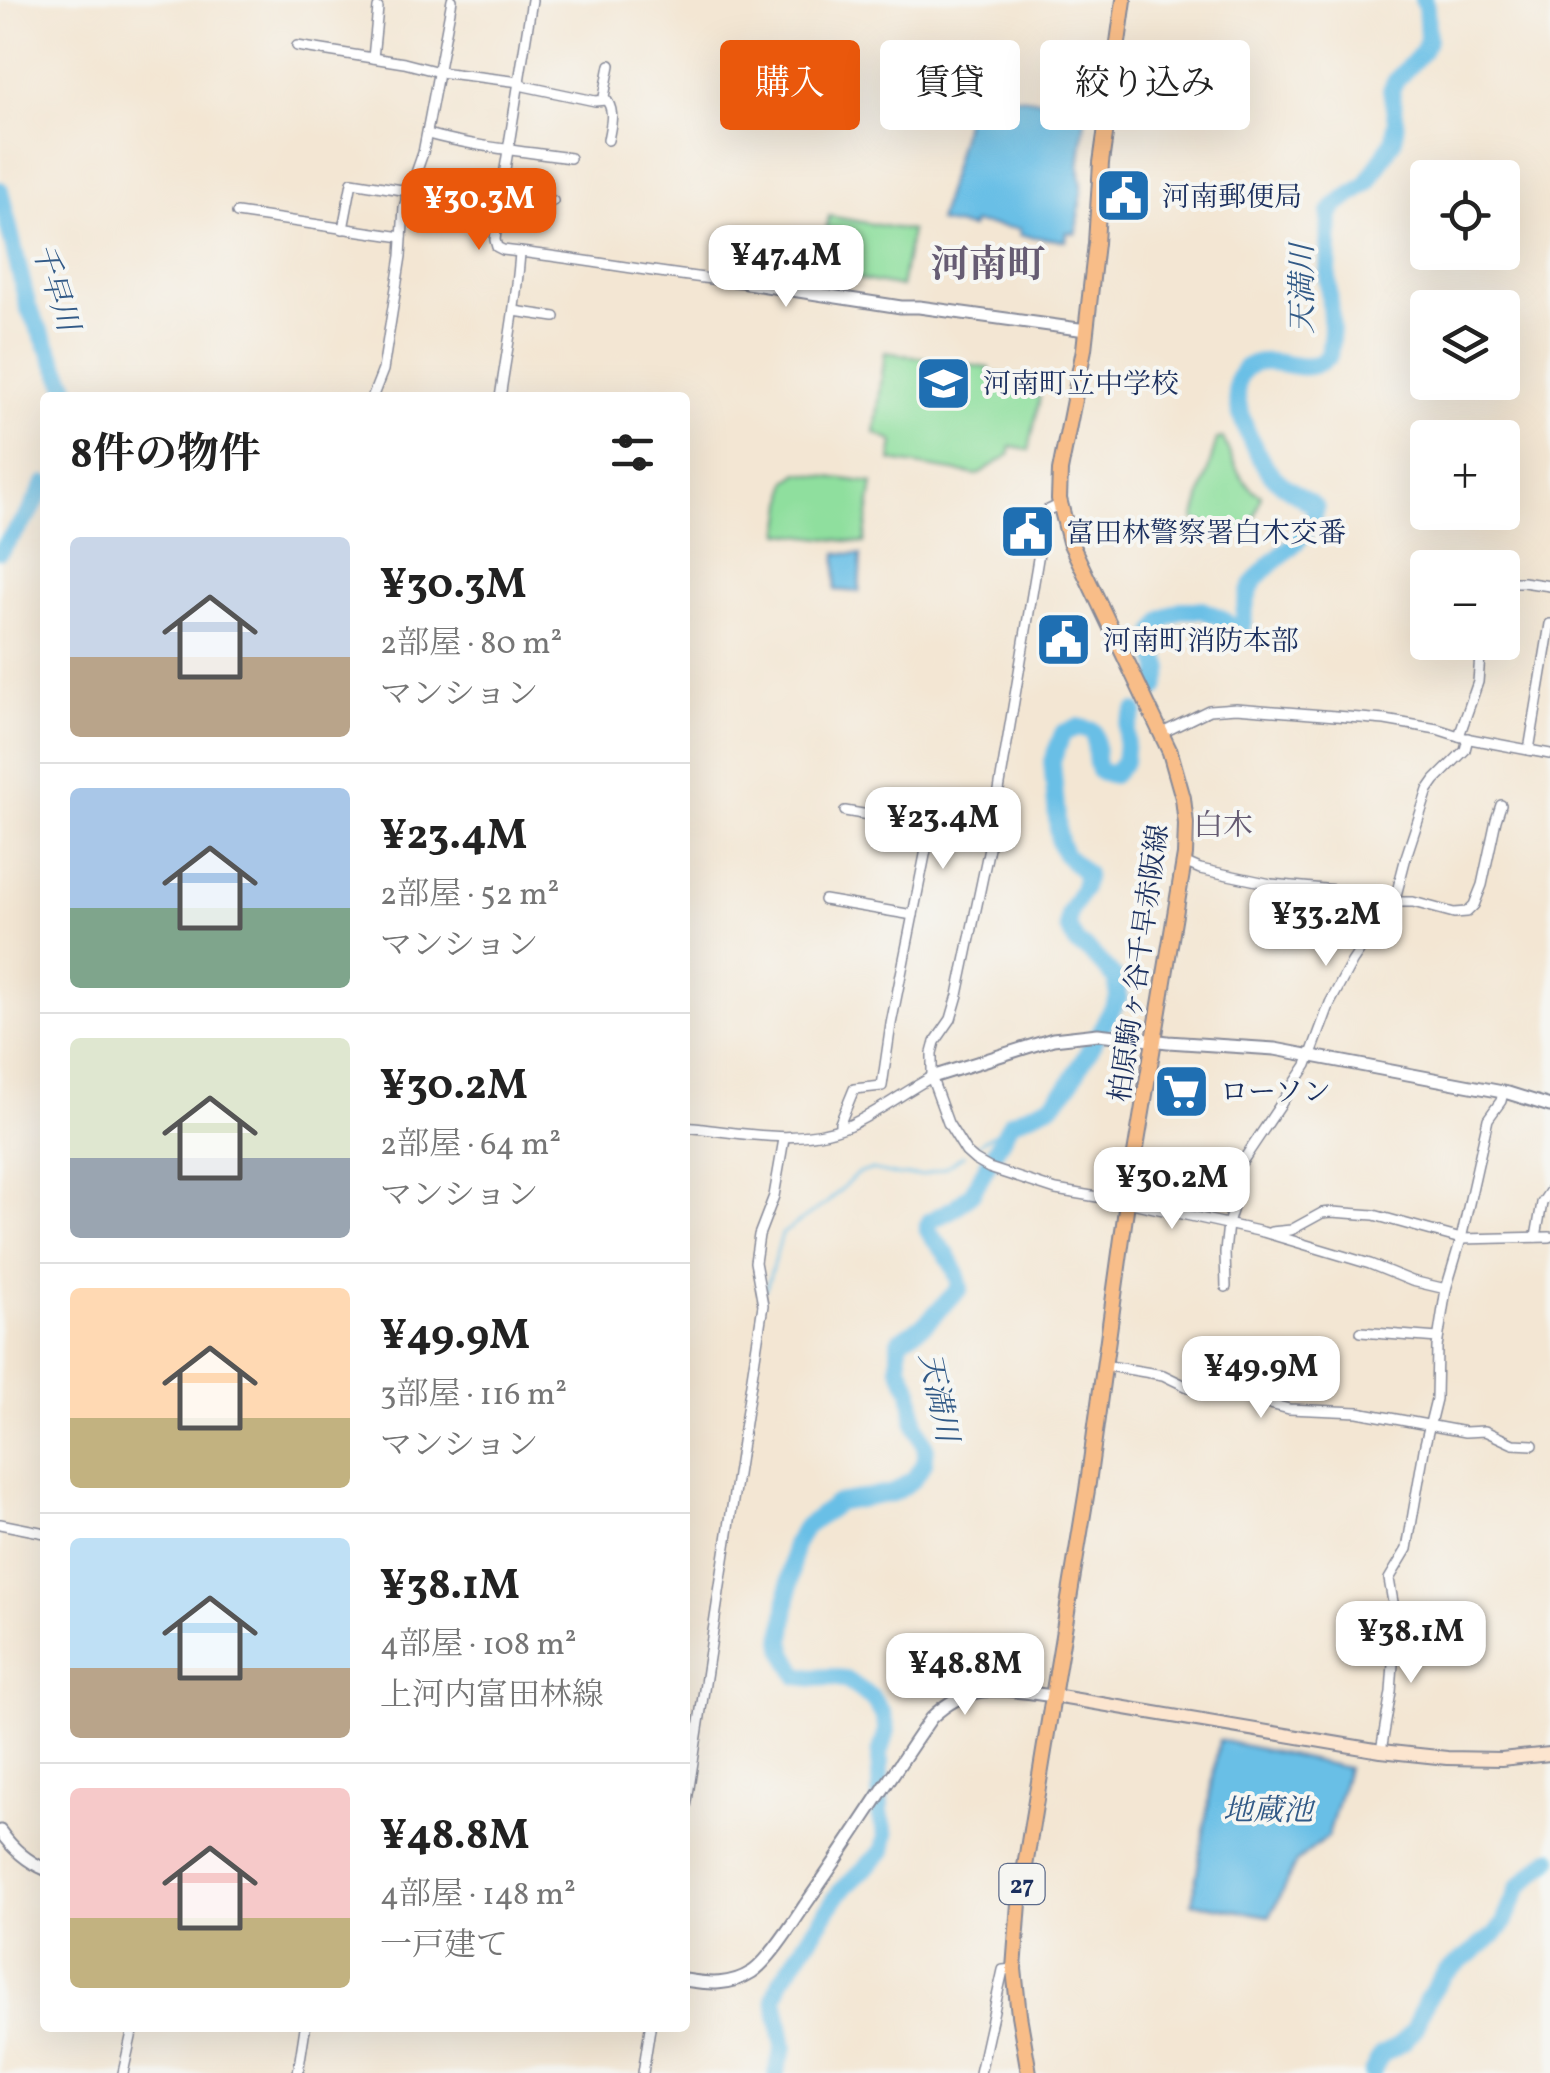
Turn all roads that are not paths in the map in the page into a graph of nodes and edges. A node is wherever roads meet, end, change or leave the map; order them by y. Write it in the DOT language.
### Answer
graph roads {
  1 [pos="452,0"];
  2 [pos="532,0"];
  3 [pos="1124,0"];
  4 [pos="378,8"];
  5 [pos="297,46"];
  6 [pos="372,58"];
  7 [pos="610,65"];
  8 [pos="439,72"];
  9 [pos="520,83"];
  10 [pos="606,100"];
  11 [pos="428,134"];
  12 [pos="608,140"];
  13 [pos="509,150"];
  14 [pos="570,158"];
  15 [pos="407,194"];
  16 [pos="502,194"];
  17 [pos="553,201"];
  18 [pos="499,212"];
  19 [pos="238,213"];
  20 [pos="343,229"];
  21 [pos="402,237"];
  22 [pos="520,252"];
  23 [pos="747,284"];
  24 [pos="514,311"];
  25 [pos="556,318"];
  26 [pos="1086,330"];
  27 [pos="374,392"];
  28 [pos="501,392"];
  29 [pos="1060,504"];
  30 [pos="1520,582"];
  31 [pos="1550,586"];
  32 [pos="1550,624"];
  33 [pos="1480,660"];
  34 [pos="1162,732"];
  35 [pos="1464,737"];
  36 [pos="1528,750"];
  37 [pos="1550,754"];
  38 [pos="1502,805"];
  39 [pos="844,811"];
  40 [pos="930,830"];
  41 [pos="991,838"];
  42 [pos="1184,862"];
  43 [pos="824,900"];
  44 [pos="1394,902"];
  45 [pos="913,914"];
  46 [pos="1154,1040"];
  47 [pos="1312,1056"];
  48 [pos="932,1077"];
  49 [pos="1503,1092"];
  50 [pos="1547,1102"];
  51 [pos="690,1128"];
  52 [pos="840,1128"];
  53 [pos="784,1138"];
  54 [pos="1550,1191"];
  55 [pos="1127,1202"];
  56 [pos="1228,1224"];
  57 [pos="1263,1232"];
  58 [pos="1536,1237"];
  59 [pos="1550,1237"];
  60 [pos="1462,1239"];
  61 [pos="1226,1287"];
  62 [pos="1446,1290"];
  63 [pos="1361,1332"];
  64 [pos="1438,1338"];
  65 [pos="1103,1365"];
  66 [pos="1429,1426"];
  67 [pos="1533,1445"];
  68 [pos="0,1524"];
  69 [pos="40,1532"];
  70 [pos="1054,1696"];
  71 [pos="1381,1751"];
  72 [pos="1550,1754"];
  73 [pos="690,1782"];
  74 [pos="0,1831"];
  75 [pos="40,1867"];
  76 [pos="1014,1969"];
  77 [pos="690,1981"];
  78 [pos="132,2032"];
  79 [pos="304,2032"];
  80 [pos="649,2032"];
  81 [pos="123,2073"];
  82 [pos="298,2073"];
  83 [pos="642,2073"];
  84 [pos="980,2073"];
  85 [pos="1029,2073"];
  1 -- 8 [label="street"];
  2 -- 9 [label="street"];
  3 -- 26 [label="main road, 柏原駒ヶ谷千早赤阪線 / 27"];
  4 -- 6 [label="street"];
  5 -- 6 [label="street"];
  6 -- 8 [label="street"];
  7 -- 10 [label="street"];
  8 -- 9 [label="street"];
  8 -- 11 [label="street"];
  9 -- 10 [label="street"];
  9 -- 13 [label="street"];
  10 -- 12 [label="street"];
  11 -- 13 [label="street"];
  11 -- 15 [label="street"];
  13 -- 14 [label="street"];
  13 -- 16 [label="street"];
  15 -- 18 [label="street"];
  15 -- 20 [label="street"];
  15 -- 21 [label="street"];
  16 -- 17 [label="street"];
  16 -- 18 [label="street"];
  18 -- 22 [label="street"];
  19 -- 20 [label="street"];
  20 -- 21 [label="street"];
  21 -- 27 [label="street"];
  22 -- 23 [label="street"];
  22 -- 24 [label="street"];
  23 -- 26 [label="street"];
  24 -- 25 [label="street"];
  24 -- 28 [label="street"];
  26 -- 29 [label="main road, 柏原駒ヶ谷千早赤阪線 / 27"];
  29 -- 34 [label="main road, 柏原駒ヶ谷千早赤阪線 / 27"];
  29 -- 41 [label="street"];
  30 -- 31 [label="street"];
  32 -- 36 [label="street"];
  33 -- 35 [label="street"];
  34 -- 35 [label="street"];
  34 -- 42 [label="main road, 柏原駒ヶ谷千早赤阪線 / 27"];
  35 -- 36 [label="street"];
  35 -- 44 [label="street"];
  36 -- 37 [label="street"];
  38 -- 44 [label="street"];
  39 -- 40 [label="street"];
  40 -- 41 [label="street"];
  40 -- 45 [label="street"];
  41 -- 48 [label="street"];
  42 -- 44 [label="street"];
  42 -- 46 [label="main road, 柏原駒ヶ谷千早赤阪線 / 27"];
  43 -- 45 [label="street"];
  44 -- 47 [label="street"];
  45 -- 52 [label="street"];
  46 -- 47 [label="street"];
  46 -- 48 [label="street"];
  46 -- 55 [label="main road, 柏原駒ヶ谷千早赤阪線 / 27"];
  47 -- 49 [label="street"];
  47 -- 56 [label="street"];
  48 -- 52 [label="street"];
  48 -- 55 [label="street"];
  49 -- 50 [label="street"];
  49 -- 60 [label="street"];
  51 -- 53 [label="street"];
  52 -- 53 [label="street"];
  53 -- 73 [label="street"];
  54 -- 58 [label="street"];
  55 -- 56 [label="street"];
  55 -- 65 [label="main road, 柏原駒ヶ谷千早赤阪線 / 27"];
  56 -- 57 [label="street"];
  56 -- 61 [label="street"];
  57 -- 60 [label="street"];
  57 -- 62 [label="street"];
  58 -- 59 [label="street"];
  58 -- 60 [label="street"];
  60 -- 62 [label="street"];
  62 -- 64 [label="street"];
  63 -- 64 [label="street"];
  64 -- 66 [label="street"];
  65 -- 66 [label="street"];
  65 -- 70 [label="main road, 柏原駒ヶ谷千早赤阪線 / 27"];
  66 -- 67 [label="street"];
  66 -- 71 [label="street"];
  68 -- 69 [label="street"];
  70 -- 71 [label="main road"];
  70 -- 76 [label="main road, 柏原駒ヶ谷千早赤阪線 / 27"];
  70 -- 77 [label="street"];
  71 -- 72 [label="main road"];
  74 -- 75 [label="street"];
  76 -- 84 [label="street"];
  76 -- 85 [label="main road, 柏原駒ヶ谷千早赤阪線 / 27"];
  78 -- 81 [label="street"];
  79 -- 82 [label="street"];
  80 -- 83 [label="street"];
}
